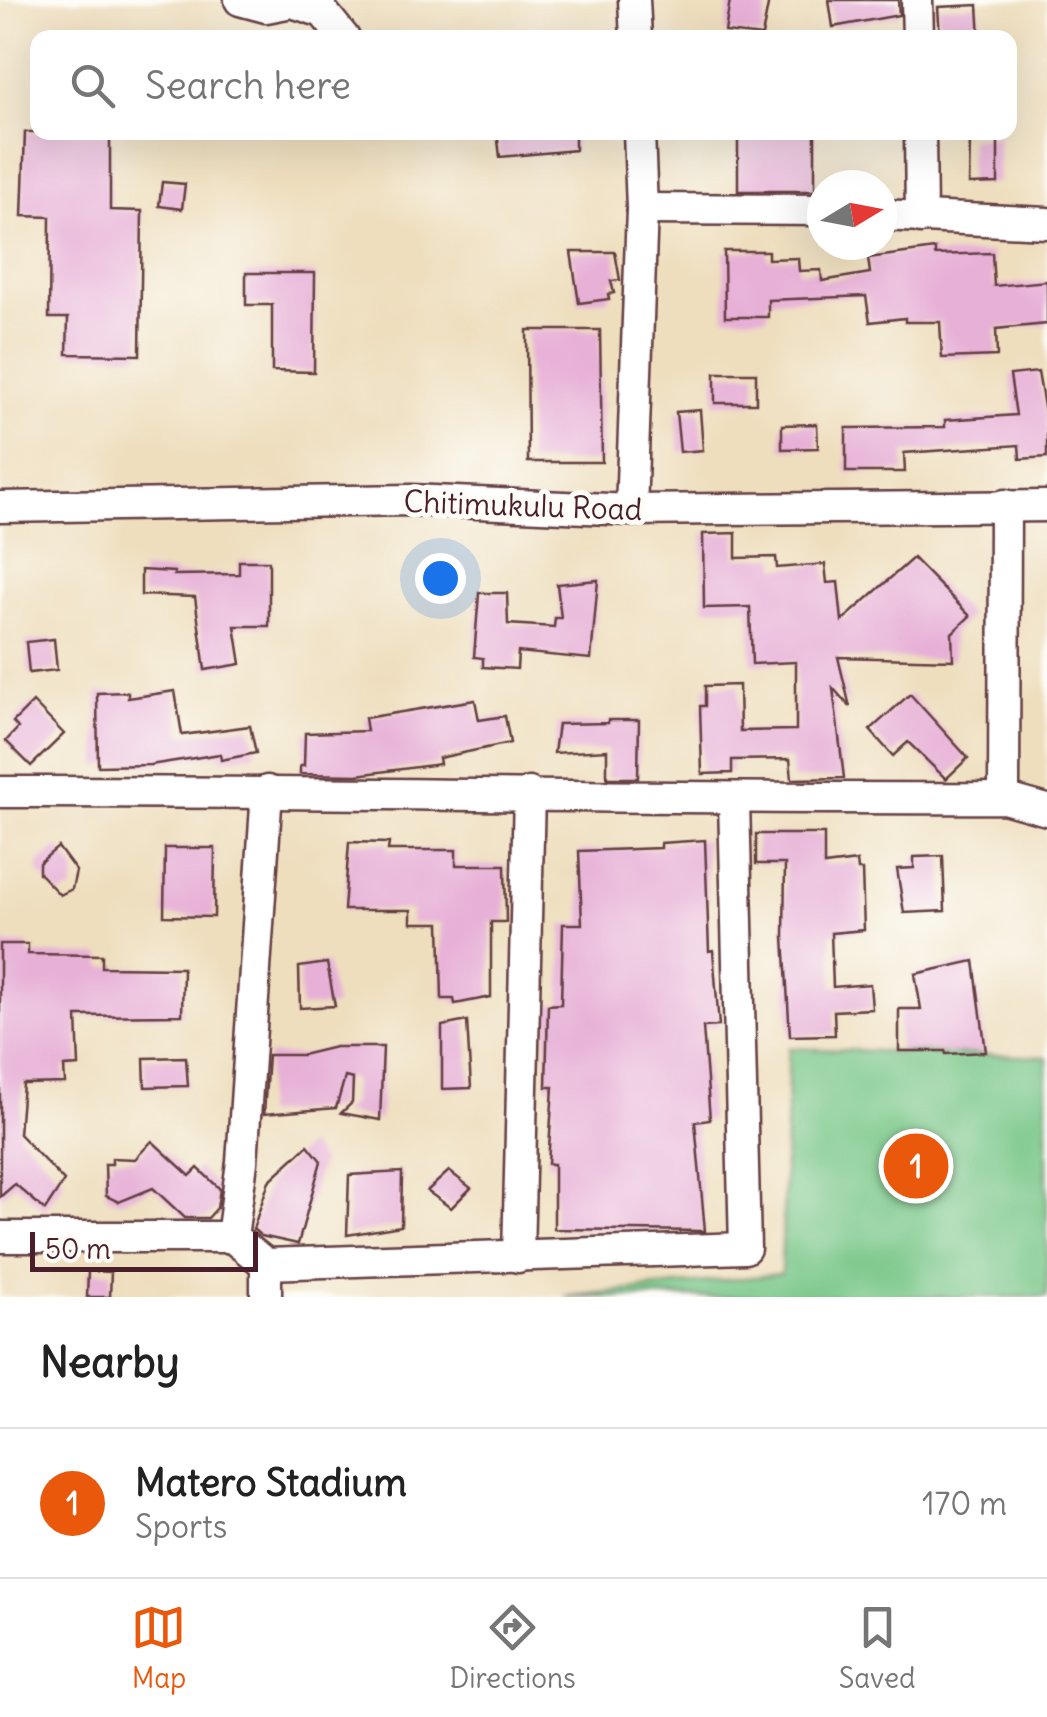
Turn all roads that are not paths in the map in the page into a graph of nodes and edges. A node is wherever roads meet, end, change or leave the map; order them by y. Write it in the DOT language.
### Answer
graph roads {
  1 [pos="240,0"];
  2 [pos="634,0"];
  3 [pos="918,0"];
  4 [pos="338,30"];
  5 [pos="636,30"];
  6 [pos="918,30"];
  7 [pos="639,140"];
  8 [pos="920,140"];
  9 [pos="642,209"];
  10 [pos="807,210"];
  11 [pos="897,216"];
  12 [pos="921,218"];
  13 [pos="1047,223"];
  14 [pos="1005,505"];
  15 [pos="1047,506"];
  16 [pos="0,507"];
  17 [pos="631,510"];
  18 [pos="267,791"];
  19 [pos="0,792"];
  20 [pos="529,793"];
  21 [pos="1004,798"];
  22 [pos="734,800"];
  23 [pos="1047,810"];
  24 [pos="232,1237"];
  25 [pos="0,1238"];
  26 [pos="518,1257"];
  27 [pos="266,1264"];
  28 [pos="266,1297"];
  1 -- 4 [label="street"];
  2 -- 5 [label="street"];
  3 -- 6 [label="street"];
  7 -- 9 [label="street"];
  8 -- 12 [label="street"];
  9 -- 10 [label="street"];
  9 -- 17 [label="street"];
  11 -- 12 [label="street"];
  12 -- 13 [label="street"];
  14 -- 15 [label="street, Chitimukulu Road"];
  14 -- 17 [label="street, Chitimukulu Road"];
  14 -- 21 [label="street"];
  16 -- 17 [label="street, Chitimukulu Road"];
  18 -- 19 [label="street"];
  18 -- 20 [label="street"];
  18 -- 24 [label="street"];
  20 -- 22 [label="street"];
  20 -- 26 [label="street"];
  21 -- 22 [label="street"];
  21 -- 23 [label="street"];
  22 -- 26 [label="street"];
  24 -- 25 [label="street"];
  24 -- 27 [label="street"];
  26 -- 27 [label="street"];
  27 -- 28 [label="street"];
}
